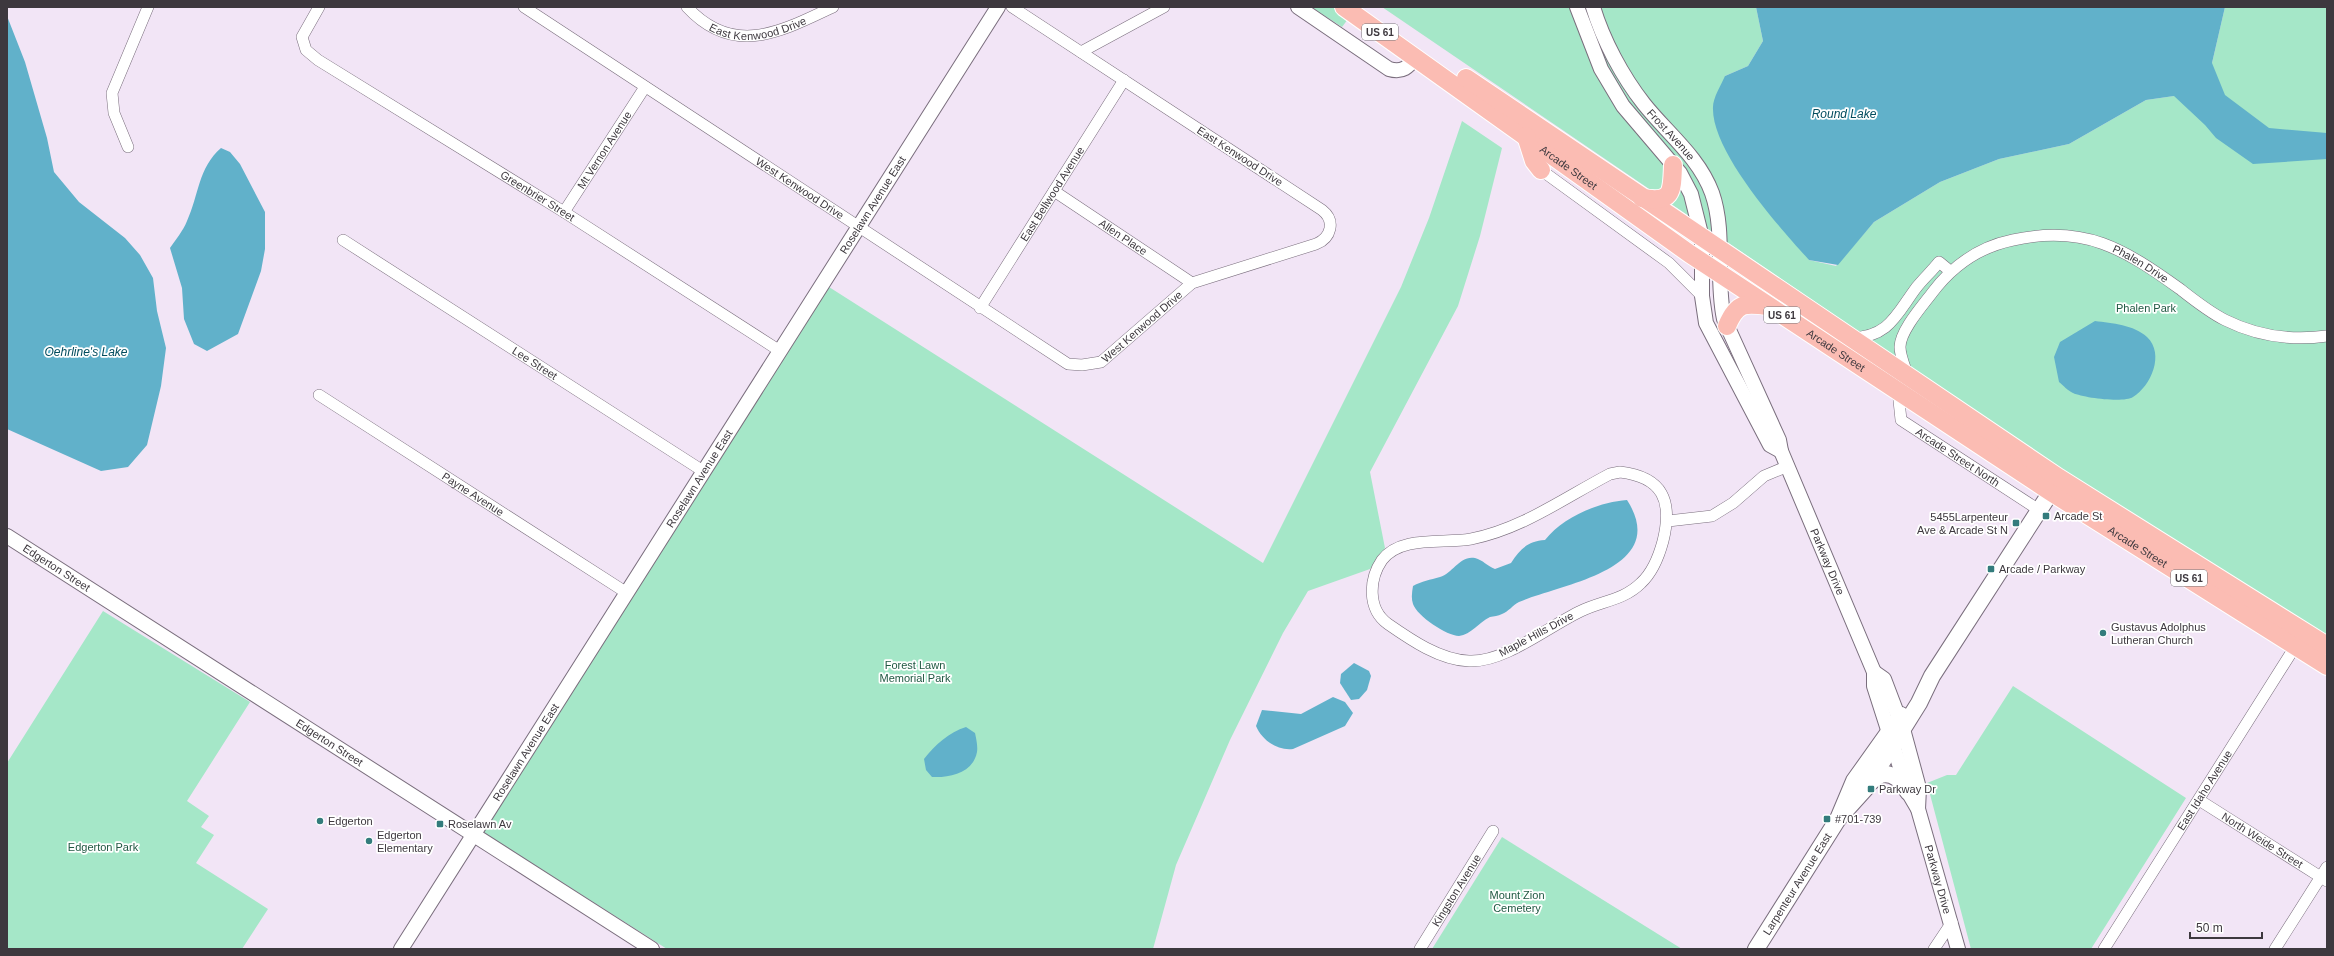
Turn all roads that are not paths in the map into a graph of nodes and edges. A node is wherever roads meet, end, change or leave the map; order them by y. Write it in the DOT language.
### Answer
graph roads {
  1 [pos="148,7"];
  2 [pos="319,7"];
  3 [pos="524,7"];
  4 [pos="687,7"];
  5 [pos="833,7"];
  6 [pos="998,7"];
  7 [pos="1012,7"];
  8 [pos="1164,7"];
  9 [pos="1298,7"];
  10 [pos="1344,7"];
  11 [pos="1363,7"];
  12 [pos="1577,7"];
  13 [pos="1593,7"];
  14 [pos="1081,52"];
  15 [pos="1419,52"];
  16 [pos="1124,80"];
  17 [pos="645,87"];
  18 [pos="1523,128"];
  19 [pos="128,147"];
  20 [pos="1673,165"];
  21 [pos="1541,170"];
  22 [pos="1054,191"];
  23 [pos="1642,198"];
  24 [pos="564,212"];
  25 [pos="858,227"];
  26 [pos="1702,238"];
  27 [pos="343,240"];
  28 [pos="1719,250"];
  29 [pos="1702,261"];
  30 [pos="1950,271"];
  31 [pos="1719,272"];
  32 [pos="1192,283"];
  33 [pos="1702,296"];
  34 [pos="1910,298"];
  35 [pos="1770,306"];
  36 [pos="1922,306"];
  37 [pos="980,308"];
  38 [pos="1899,314"];
  39 [pos="1911,322"];
  40 [pos="1727,326"];
  41 [pos="2327,336"];
  42 [pos="1849,338"];
  43 [pos="780,351"];
  44 [pos="1903,384"];
  45 [pos="319,395"];
  46 [pos="1781,452"];
  47 [pos="1788,466"];
  48 [pos="703,471"];
  49 [pos="2055,485"];
  50 [pos="2039,510"];
  51 [pos="1668,521"];
  52 [pos="7,536"];
  53 [pos="626,593"];
  54 [pos="2300,639"];
  55 [pos="2327,646"];
  56 [pos="2327,666"];
  57 [pos="1896,730"];
  58 [pos="1866,788"];
  59 [pos="1908,792"];
  60 [pos="2199,800"];
  61 [pos="1918,809"];
  62 [pos="1838,819"];
  63 [pos="1493,831"];
  64 [pos="473,835"];
  65 [pos="2327,867"];
  66 [pos="2324,879"];
  67 [pos="1952,922"];
  68 [pos="401,949"];
  69 [pos="652,949"];
  70 [pos="1420,949"];
  71 [pos="1756,949"];
  72 [pos="1934,949"];
  73 [pos="1958,949"];
  74 [pos="2104,949"];
  75 [pos="2275,949"];
  1 -- 19 [label="street"];
  2 -- 24 [label="street, Greenbrier Street"];
  3 -- 17 [label="street, West Kenwood Drive"];
  4 -- 5 [label="street, East Kenwood Drive"];
  6 -- 25 [label="street, Roselawn Avenue East"];
  7 -- 14 [label="street, East Kenwood Drive"];
  8 -- 14 [label="street"];
  9 -- 15 [label="street"];
  10 -- 15 [label="main road, US 61"];
  11 -- 15 [label="main road, US 61"];
  12 -- 20 [label="street, Frost Avenue"];
  13 -- 28 [label="street, Frost Avenue"];
  14 -- 16 [label="street, East Kenwood Drive"];
  15 -- 18 [label="main road, Arcade Street / US 61"];
  16 -- 22 [label="street, East Bellwood Avenue"];
  16 -- 32 [label="street, East Kenwood Drive"];
  17 -- 24 [label="street, Mt Vernon Avenue"];
  17 -- 25 [label="street, West Kenwood Drive"];
  18 -- 21 [label="main road"];
  18 -- 23 [label="main road, Arcade Street / US 61"];
  18 -- 29 [label="main road, Arcade Street / US 61"];
  20 -- 23 [label="main road"];
  20 -- 26 [label="street, Frost Avenue"];
  21 -- 33 [label="street"];
  22 -- 32 [label="street, Allen Place"];
  22 -- 37 [label="street, East Bellwood Avenue"];
  23 -- 26 [label="main road, Arcade Street / US 61"];
  24 -- 43 [label="street, Greenbrier Street"];
  25 -- 37 [label="street, West Kenwood Drive"];
  25 -- 43 [label="street, Roselawn Avenue East"];
  26 -- 28 [label="main road, Arcade Street / US 61"];
  26 -- 29 [label="street, Frost Avenue"];
  27 -- 48 [label="street, Lee Street"];
  28 -- 31 [label="street, Frost Avenue"];
  28 -- 42 [label="main road, Arcade Street / US 61"];
  29 -- 31 [label="main road, Arcade Street / US 61"];
  29 -- 33 [label="street, Parkway Drive"];
  30 -- 34 [label="street"];
  30 -- 36 [label="street, Phalen Drive"];
  30 -- 41 [label="street, Phalen Drive"];
  31 -- 35 [label="main road, Arcade Street / US 61"];
  31 -- 40 [label="street, Parkway Drive"];
  32 -- 37 [label="street, West Kenwood Drive"];
  33 -- 46 [label="street, Parkway Drive"];
  34 -- 36 [label="street"];
  34 -- 38 [label="street"];
  35 -- 40 [label="main road"];
  35 -- 44 [label="main road, Arcade Street / US 61"];
  36 -- 39 [label="street, Phalen Drive"];
  38 -- 39 [label="street"];
  38 -- 42 [label="street"];
  39 -- 44 [label="street, Phalen Drive"];
  40 -- 46 [label="street, Parkway Drive"];
  42 -- 44 [label="main road, Arcade Street / US 61"];
  43 -- 48 [label="street, Roselawn Avenue East"];
  44 -- 49 [label="main road, Arcade Street / US 61"];
  44 -- 50 [label="street, Arcade Street North"];
  45 -- 53 [label="street, Payne Avenue"];
  46 -- 47 [label="street, Parkway Drive"];
  47 -- 51 [label="street"];
  47 -- 57 [label="street, Parkway Drive"];
  48 -- 53 [label="street, Roselawn Avenue East"];
  49 -- 50 [label="main road, Larpenteur Avenue East"];
  49 -- 54 [label="main road, Arcade Street / US 61"];
  50 -- 57 [label="main road, Larpenteur Avenue East"];
  51 -- 51 [label="street, Maple Hills Drive"];
  52 -- 64 [label="street, Edgerton Street"];
  53 -- 64 [label="street, Roselawn Avenue East"];
  54 -- 55 [label="main road, Arcade Street / US 61"];
  54 -- 56 [label="main road, Arcade Street / US 61"];
  54 -- 60 [label="street, East Idaho Avenue"];
  57 -- 58 [label="main road, Larpenteur Avenue East"];
  57 -- 59 [label="street, Parkway Drive"];
  57 -- 61 [label="street, Parkway Drive"];
  57 -- 62 [label="main road, Larpenteur Avenue East"];
  58 -- 59 [label="main road"];
  58 -- 62 [label="main road, Larpenteur Avenue East"];
  59 -- 61 [label="street, Parkway Drive"];
  60 -- 66 [label="street, North Weide Street"];
  60 -- 74 [label="street, East Idaho Avenue"];
  61 -- 67 [label="street, Parkway Drive"];
  62 -- 71 [label="main road, Larpenteur Avenue East"];
  63 -- 70 [label="street, Kingston Avenue"];
  64 -- 68 [label="street, Roselawn Avenue East"];
  64 -- 69 [label="street, Edgerton Street"];
  65 -- 66 [label="street"];
  66 -- 75 [label="street"];
  67 -- 72 [label="street"];
  67 -- 73 [label="street, Parkway Drive"];
}
